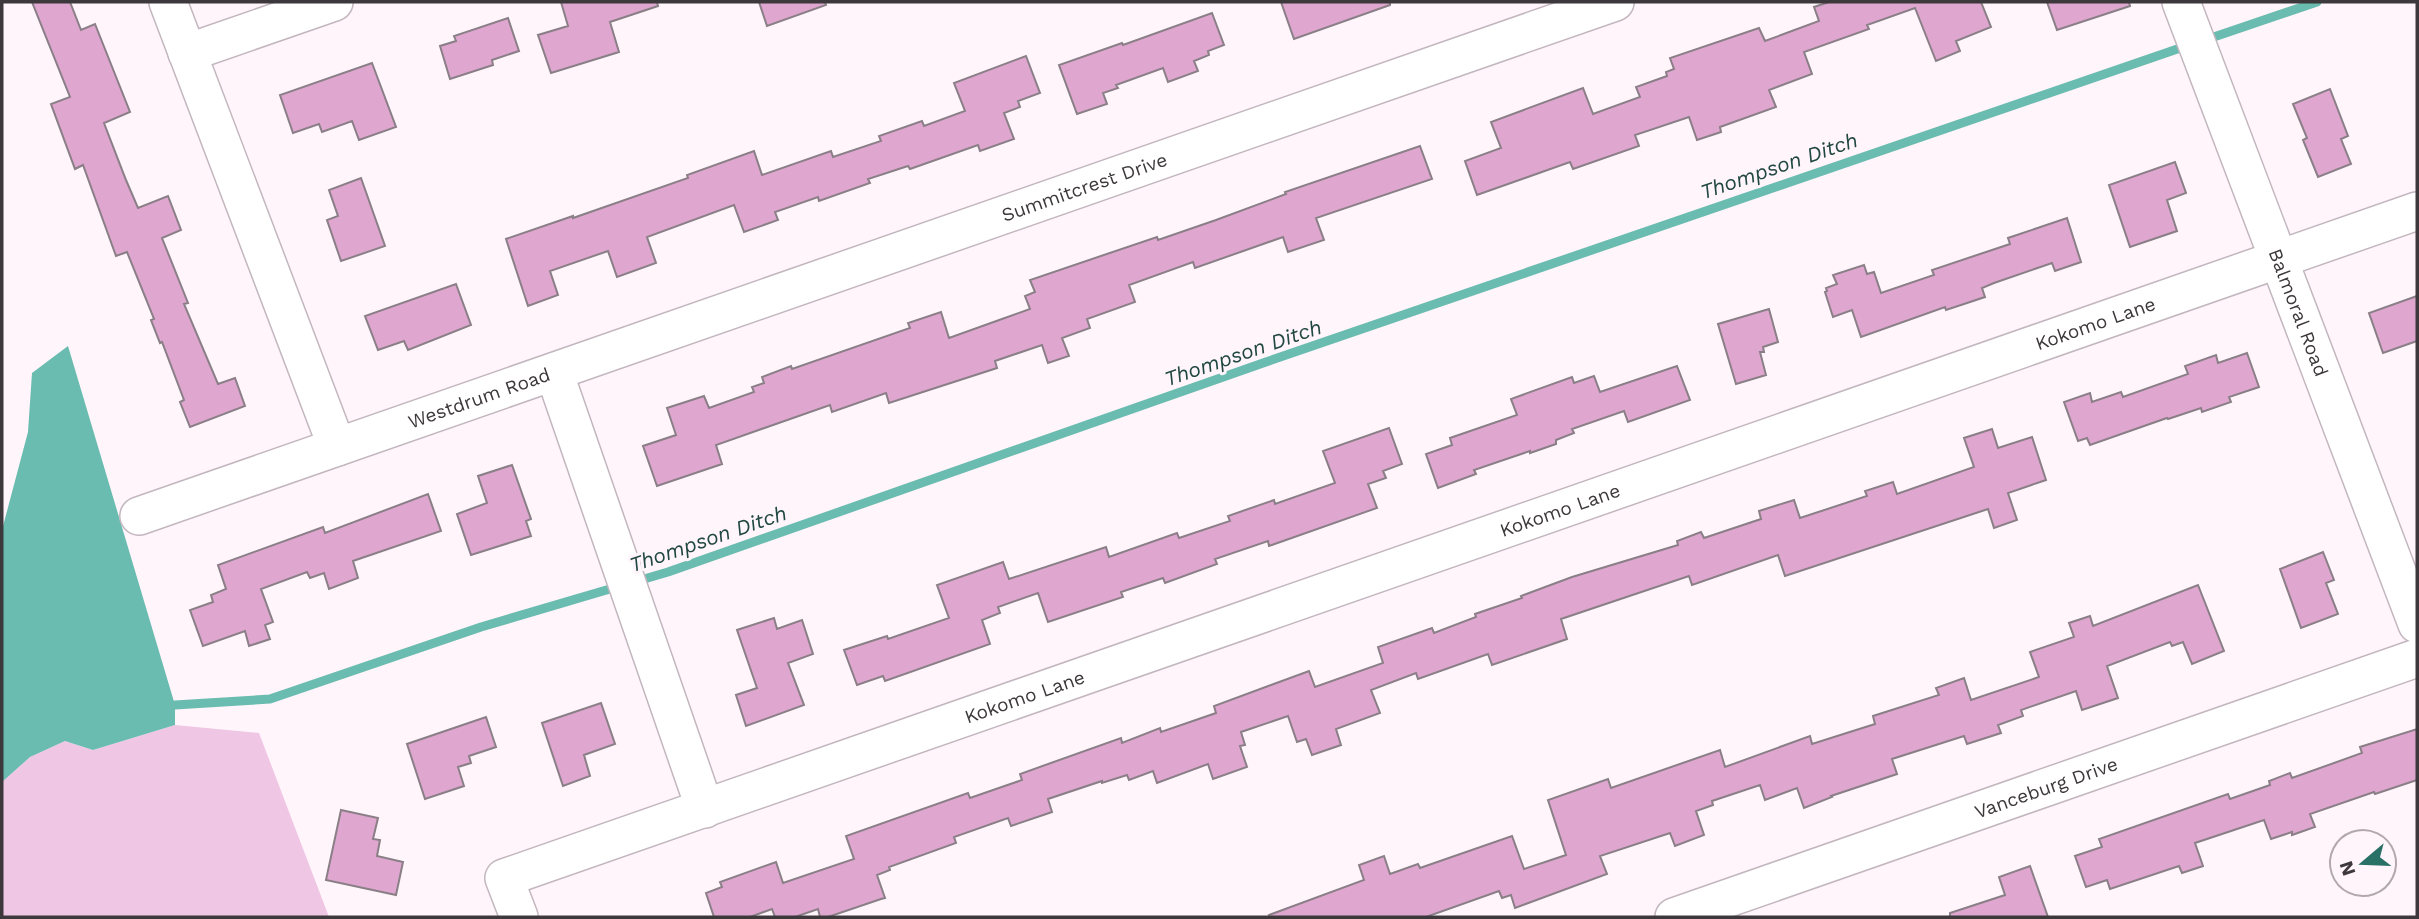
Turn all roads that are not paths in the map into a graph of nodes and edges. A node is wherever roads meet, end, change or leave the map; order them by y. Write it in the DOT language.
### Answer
graph roads {
  1 [pos="168,2"];
  2 [pos="334,2"];
  3 [pos="1615,2"];
  4 [pos="2183,7"];
  5 [pos="187,53"];
  6 [pos="2417,211"];
  7 [pos="2278,259"];
  8 [pos="554,372"];
  9 [pos="337,447"];
  10 [pos="139,516"];
  11 [pos="2417,624"];
  12 [pos="2417,658"];
  13 [pos="705,808"];
  14 [pos="519,917"];
  15 [pos="1674,917"];
  1 -- 5 [label="street"];
  2 -- 5 [label="street"];
  3 -- 8 [label="street, Summitcrest Drive"];
  4 -- 7 [label="street, Balmoral Road"];
  5 -- 9 [label="street"];
  6 -- 7 [label="street, Kokomo Lane"];
  7 -- 11 [label="street, Balmoral Road"];
  7 -- 13 [label="street, Kokomo Lane"];
  8 -- 9 [label="street, Westdrum Road"];
  8 -- 13 [label="street, Westdrum Road"];
  9 -- 10 [label="street, Westdrum Road"];
  12 -- 15 [label="street, Vanceburg Drive"];
  13 -- 14 [label="street"];
}
